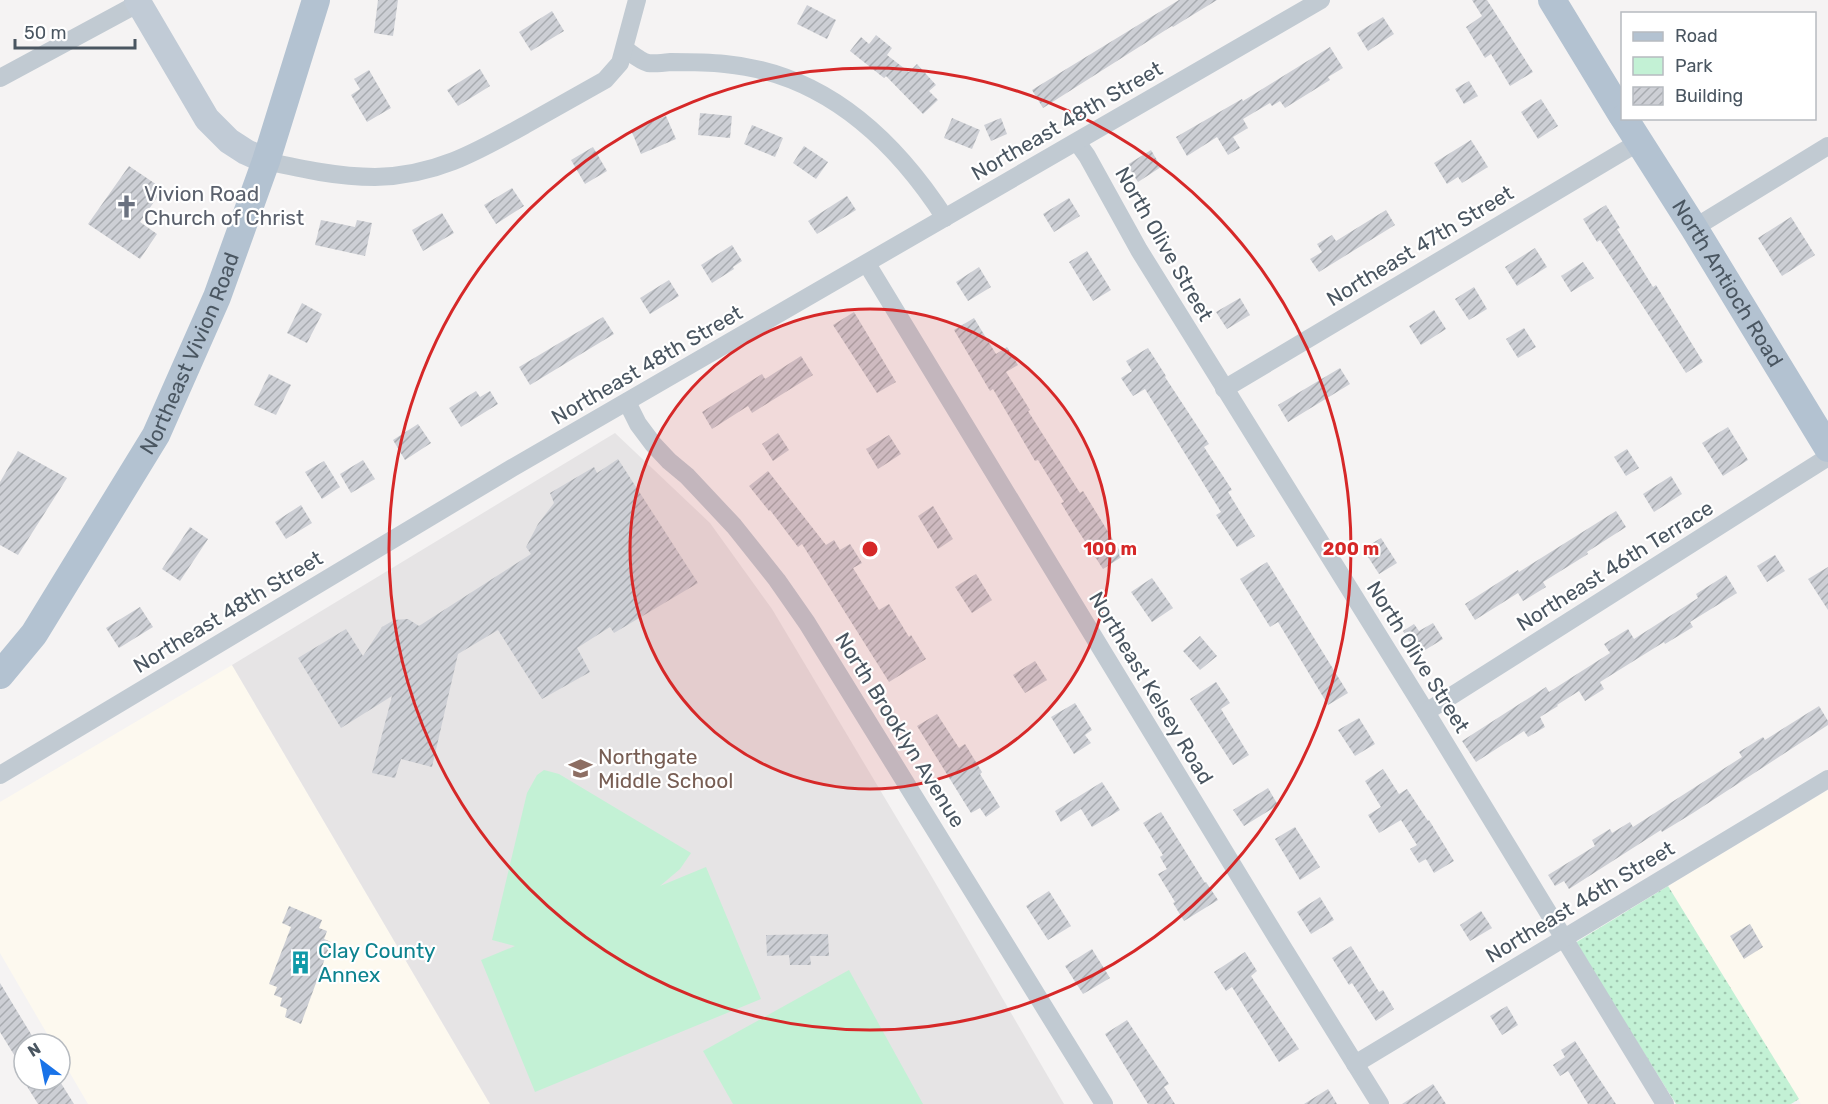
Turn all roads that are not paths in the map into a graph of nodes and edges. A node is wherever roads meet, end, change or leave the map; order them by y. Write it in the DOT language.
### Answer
graph roads {
  1 [pos="316,0"];
  2 [pos="637,0"];
  3 [pos="1319,0"];
  4 [pos="1552,0"];
  5 [pos="138,2"];
  6 [pos="625,48"];
  7 [pos="0,78"];
  8 [pos="1621,112"];
  9 [pos="1629,125"];
  10 [pos="1077,142"];
  11 [pos="1828,146"];
  12 [pos="266,161"];
  13 [pos="945,219"];
  14 [pos="1694,228"];
  15 [pos="867,264"];
  16 [pos="1224,389"];
  17 [pos="627,402"];
  18 [pos="1828,448"];
  19 [pos="1828,457"];
  20 [pos="0,675"];
  21 [pos="1426,712"];
  22 [pos="0,775"];
  23 [pos="1828,779"];
  24 [pos="1564,938"];
  25 [pos="1355,1064"];
  26 [pos="1104,1104"];
  27 [pos="1380,1104"];
  28 [pos="1665,1104"];
  1 -- 12 [label="main road, Northeast Vivion Road"];
  2 -- 6 [label="street"];
  3 -- 10 [label="street, Northeast 48th Street"];
  4 -- 8 [label="main road, North Antioch Road"];
  5 -- 7 [label="street"];
  5 -- 12 [label="street"];
  6 -- 12 [label="street"];
  6 -- 13 [label="street"];
  9 -- 14 [label="main road, North Antioch Road"];
  9 -- 16 [label="street, Northeast 47th Street"];
  10 -- 13 [label="street, Northeast 48th Street"];
  10 -- 16 [label="street, North Olive Street"];
  11 -- 14 [label="street"];
  12 -- 20 [label="main road, Northeast Vivion Road"];
  13 -- 15 [label="street, Northeast 48th Street"];
  14 -- 18 [label="main road, North Antioch Road"];
  15 -- 17 [label="street, Northeast 48th Street"];
  15 -- 25 [label="street, Northeast Kelsey Road"];
  16 -- 21 [label="street, North Olive Street"];
  17 -- 22 [label="street, Northeast 48th Street"];
  17 -- 26 [label="street, North Brooklyn Avenue"];
  19 -- 21 [label="street, Northeast 46th Terrace"];
  21 -- 24 [label="street, North Olive Street"];
  23 -- 24 [label="street, Northeast 46th Street"];
  24 -- 25 [label="street, Northeast 46th Street"];
  24 -- 28 [label="street, North Olive Street"];
  25 -- 27 [label="street, Northeast Kelsey Road"];
}
